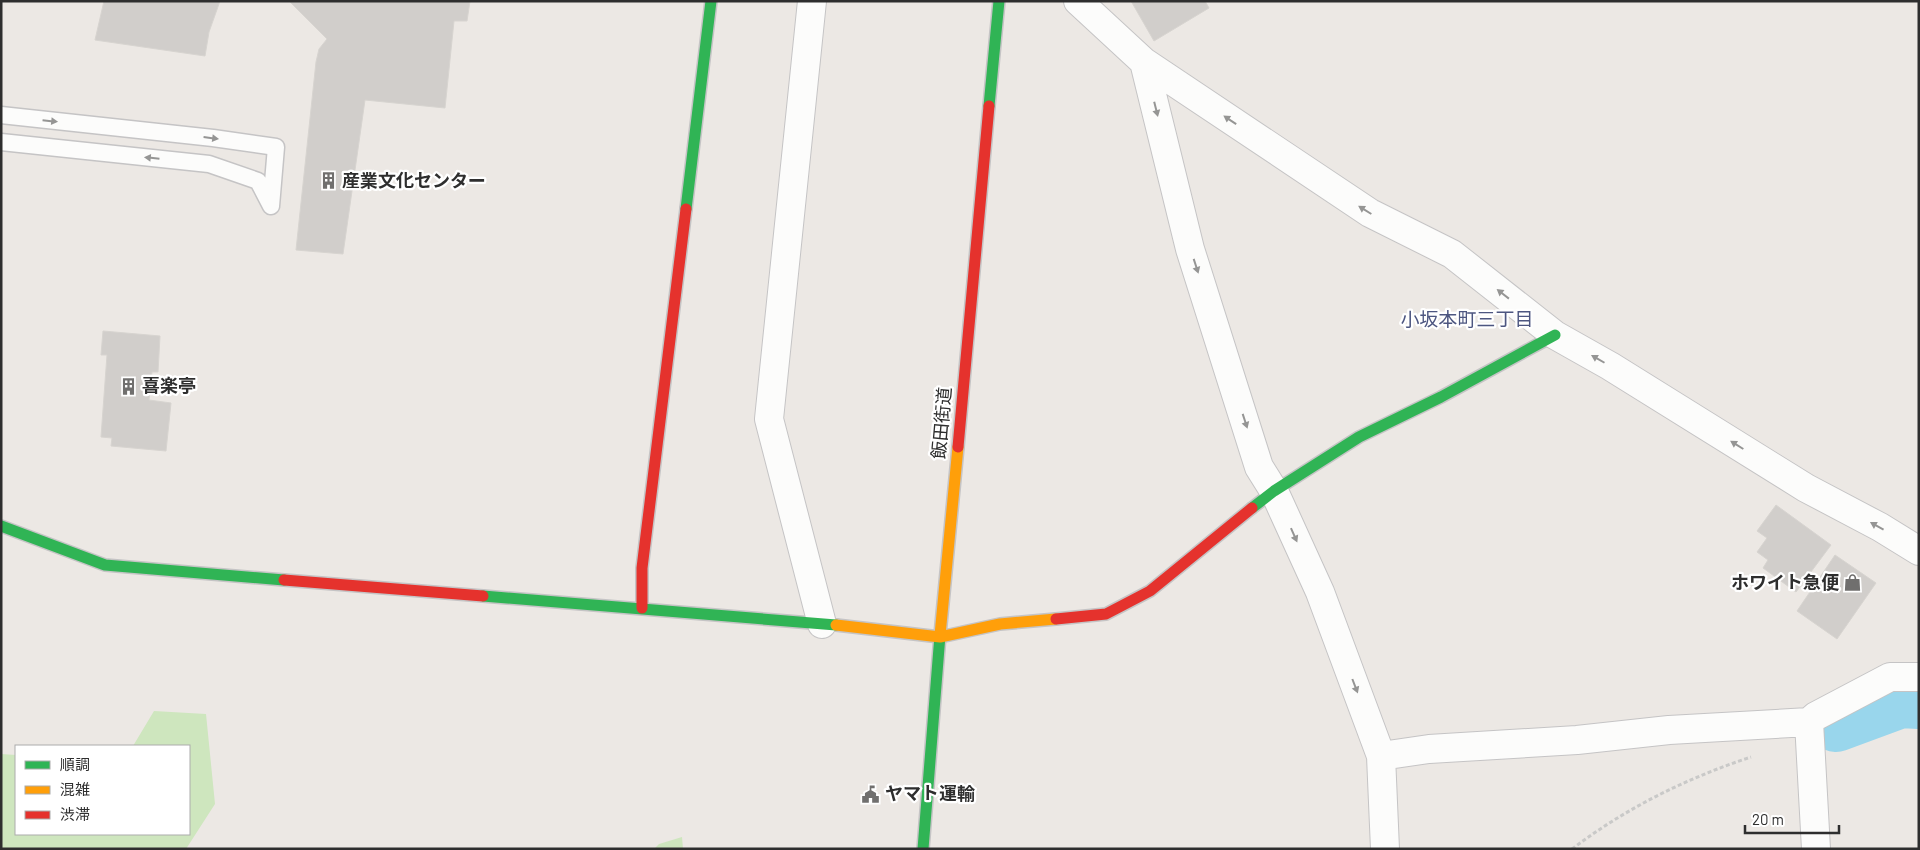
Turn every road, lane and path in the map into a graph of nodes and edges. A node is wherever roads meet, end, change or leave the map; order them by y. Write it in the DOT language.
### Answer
graph roads {
  1 [pos="711,1"];
  2 [pos="812,1"];
  3 [pos="999,1"];
  4 [pos="1078,1"];
  5 [pos="1144,62"];
  6 [pos="1,116"];
  7 [pos="1,142"];
  8 [pos="1555,335"];
  9 [pos="1274,491"];
  10 [pos="1,526"];
  11 [pos="1919,551"];
  12 [pos="642,608"];
  13 [pos="822,624"];
  14 [pos="940,637"];
  15 [pos="1919,677"];
  16 [pos="1808,725"];
  17 [pos="1758,755"];
  18 [pos="1381,756"];
  19 [pos="923,849"];
  20 [pos="1385,849"];
  21 [pos="1572,849"];
  22 [pos="1816,849"];
  1 -- 12 [label="street"];
  2 -- 13 [label="street"];
  3 -- 14 [label="street, 飯田街道"];
  4 -- 5 [label="street"];
  8 -- 5 [label="street, one-way"];
  5 -- 9 [label="street, one-way"];
  6 -- 7 [label="lane, one-way"];
  8 -- 9 [label="street"];
  11 -- 8 [label="street, one-way"];
  9 -- 14 [label="street"];
  9 -- 18 [label="street, one-way"];
  10 -- 12 [label="street"];
  12 -- 13 [label="street"];
  13 -- 14 [label="street"];
  14 -- 19 [label="street, 飯田街道"];
  15 -- 16 [label="street"];
  16 -- 18 [label="street"];
  16 -- 22 [label="street"];
  17 -- 21 [label="path"];
  18 -- 20 [label="street"];
}
